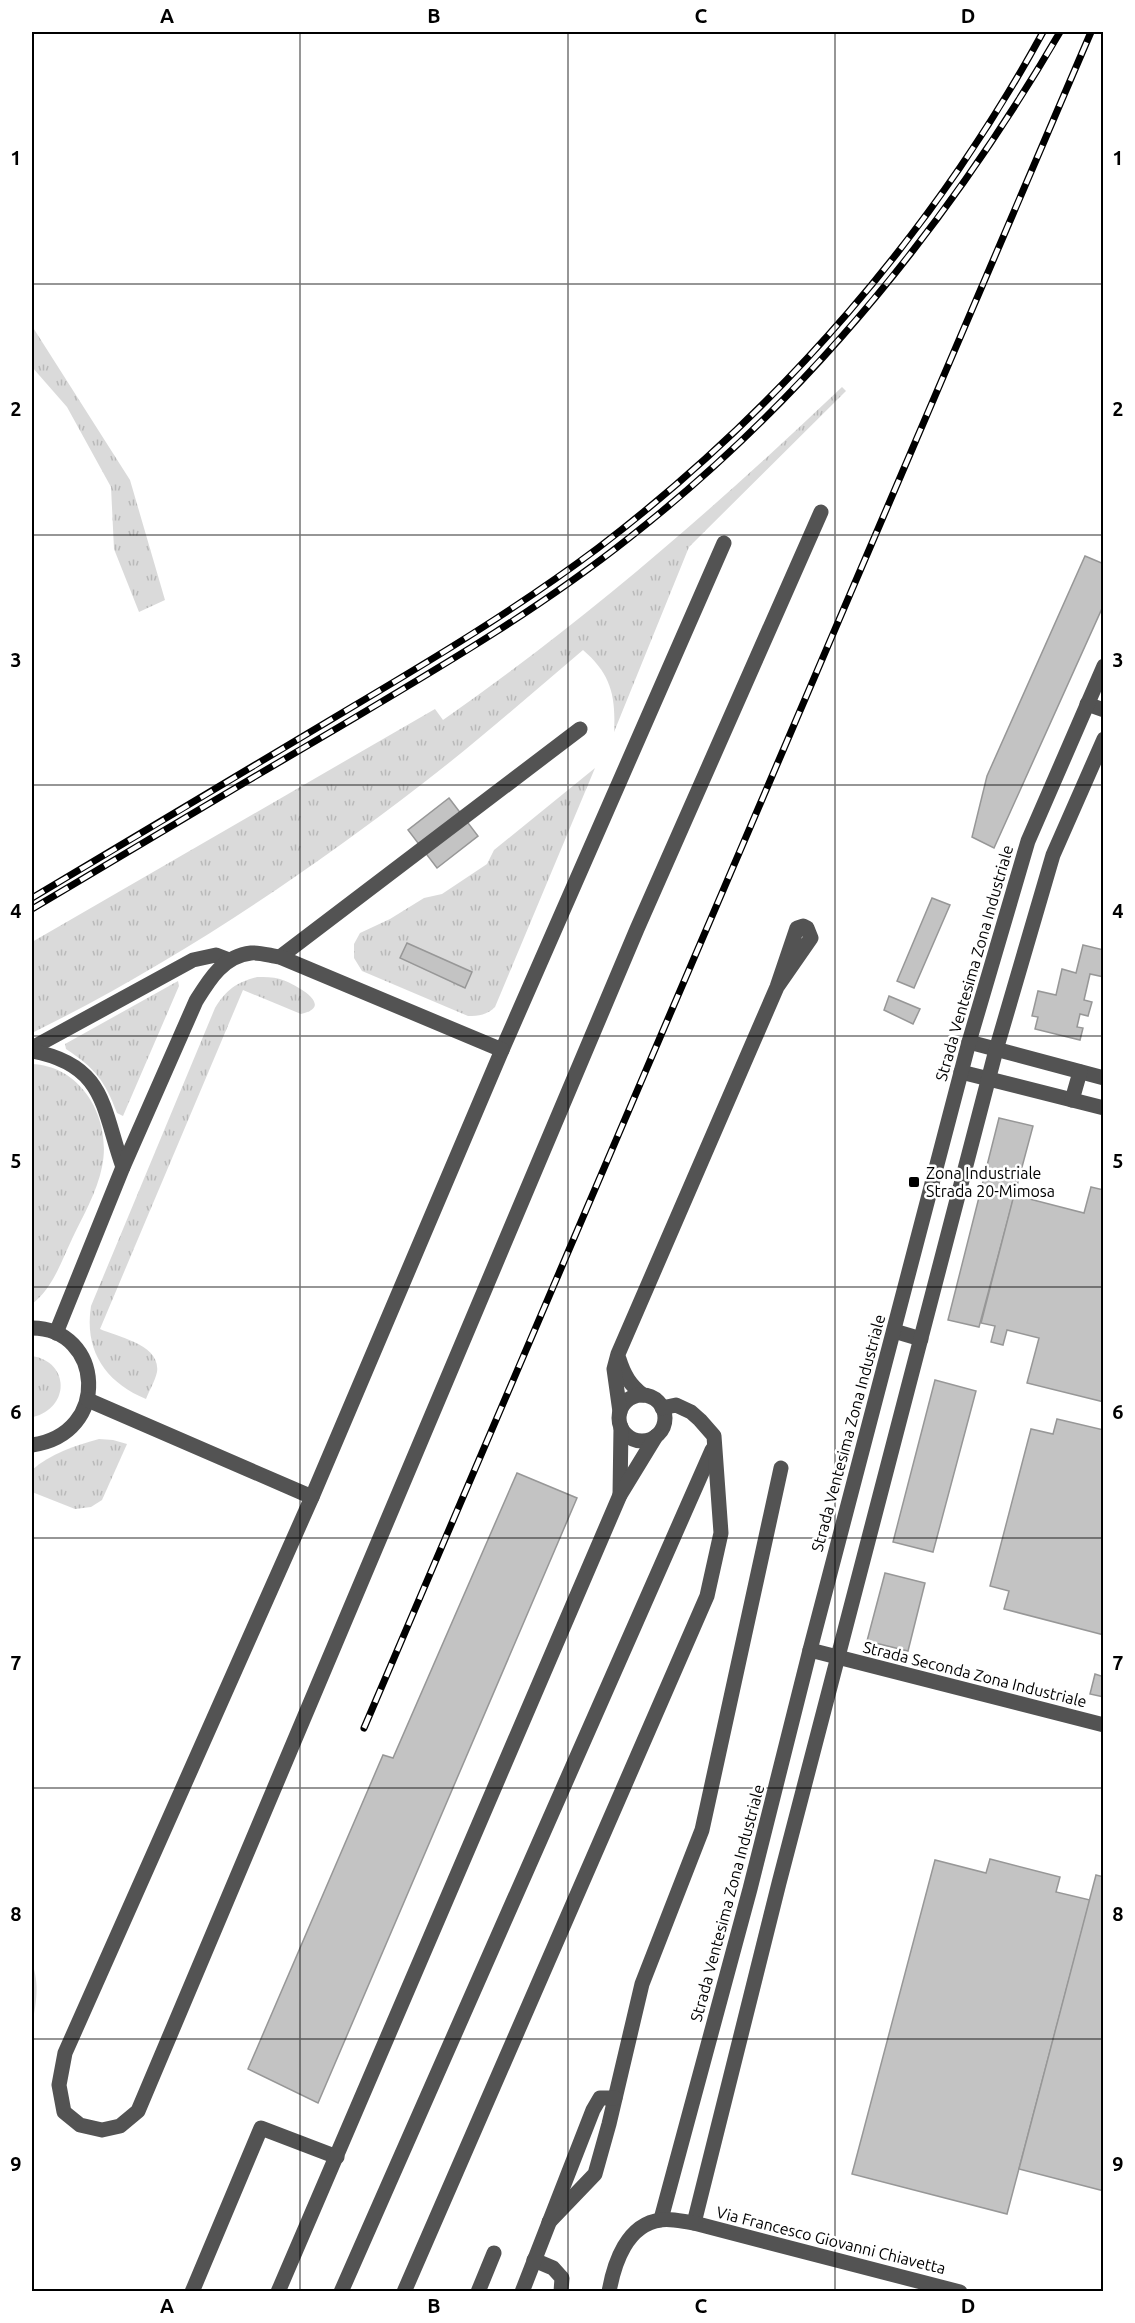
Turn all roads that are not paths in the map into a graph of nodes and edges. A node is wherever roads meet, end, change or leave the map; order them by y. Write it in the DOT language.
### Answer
graph roads {
  1 [pos="821,512"];
  2 [pos="724,543"];
  3 [pos="1104,666"];
  4 [pos="1087,704"];
  5 [pos="1104,710"];
  6 [pos="580,729"];
  7 [pos="1104,739"];
  8 [pos="280,957"];
  9 [pos="229,960"];
  10 [pos="777,987"];
  11 [pos="969,1042"];
  12 [pos="32,1050"];
  13 [pos="502,1050"];
  14 [pos="996,1050"];
  15 [pos="961,1072"];
  16 [pos="1080,1072"];
  17 [pos="1104,1078"];
  18 [pos="988,1080"];
  19 [pos="1072,1100"];
  20 [pos="1104,1108"];
  21 [pos="123,1167"];
  22 [pos="927,1204"];
  23 [pos="954,1211"];
  24 [pos="32,1328"];
  25 [pos="894,1331"];
  26 [pos="56,1334"];
  27 [pos="921,1339"];
  28 [pos="618,1354"];
  29 [pos="644,1395"];
  30 [pos="88,1400"];
  31 [pos="662,1408"];
  32 [pos="620,1420"];
  33 [pos="656,1436"];
  34 [pos="32,1445"];
  35 [pos="713,1448"];
  36 [pos="781,1468"];
  37 [pos="620,1496"];
  38 [pos="312,1497"];
  39 [pos="810,1650"];
  40 [pos="839,1658"];
  41 [pos="1104,1725"];
  42 [pos="615,2098"];
  43 [pos="337,2157"];
  44 [pos="661,2220"];
  45 [pos="549,2222"];
  46 [pos="694,2223"];
  47 [pos="494,2253"];
  48 [pos="534,2260"];
  49 [pos="192,2292"];
  50 [pos="278,2292"];
  51 [pos="341,2292"];
  52 [pos="404,2292"];
  53 [pos="478,2292"];
  54 [pos="522,2292"];
  55 [pos="561,2292"];
  56 [pos="609,2292"];
  57 [pos="960,2292"];
  1 -- 38 [label="street"];
  2 -- 13 [label="street"];
  3 -- 4 [label="street, Strada Ventesima Zona Industriale"];
  4 -- 5 [label="street"];
  4 -- 11 [label="street, Strada Ventesima Zona Industriale"];
  6 -- 8 [label="street"];
  7 -- 14 [label="street"];
  8 -- 9 [label="street"];
  8 -- 13 [label="street"];
  9 -- 12 [label="street"];
  9 -- 21 [label="street"];
  10 -- 28 [label="street"];
  11 -- 14 [label="street"];
  11 -- 15 [label="street, Strada Ventesima Zona Industriale"];
  12 -- 21 [label="street"];
  13 -- 38 [label="street"];
  14 -- 16 [label="street"];
  14 -- 18 [label="street"];
  15 -- 18 [label="street"];
  15 -- 22 [label="street, Strada Ventesima Zona Industriale"];
  16 -- 17 [label="street"];
  16 -- 19 [label="street"];
  18 -- 19 [label="street"];
  18 -- 23 [label="street"];
  19 -- 20 [label="street"];
  21 -- 26 [label="street"];
  22 -- 23 [label="street"];
  22 -- 25 [label="street, Strada Ventesima Zona Industriale"];
  23 -- 27 [label="street"];
  24 -- 26 [label="street"];
  25 -- 27 [label="street"];
  25 -- 39 [label="street, Strada Ventesima Zona Industriale"];
  26 -- 30 [label="street"];
  27 -- 40 [label="street"];
  28 -- 29 [label="street"];
  28 -- 32 [label="street"];
  29 -- 31 [label="street"];
  29 -- 32 [label="street"];
  30 -- 34 [label="street"];
  30 -- 38 [label="street"];
  31 -- 33 [label="street"];
  31 -- 35 [label="street"];
  32 -- 33 [label="street"];
  32 -- 37 [label="street"];
  33 -- 37 [label="street"];
  35 -- 51 [label="street"];
  35 -- 52 [label="street"];
  36 -- 42 [label="street"];
  37 -- 43 [label="street"];
  39 -- 40 [label="street, Strada Seconda Zona Industriale"];
  39 -- 44 [label="street, Strada Ventesima Zona Industriale"];
  40 -- 41 [label="street, Strada Seconda Zona Industriale"];
  40 -- 46 [label="street"];
  42 -- 45 [label="street"];
  42 -- 45 [label="street"];
  43 -- 49 [label="street"];
  43 -- 50 [label="street"];
  44 -- 46 [label="street, Via Francesco Giovanni Chiavetta"];
  44 -- 56 [label="street"];
  45 -- 48 [label="street"];
  46 -- 57 [label="street, Via Francesco Giovanni Chiavetta"];
  47 -- 53 [label="street"];
  48 -- 54 [label="street"];
  48 -- 55 [label="street"];
}
